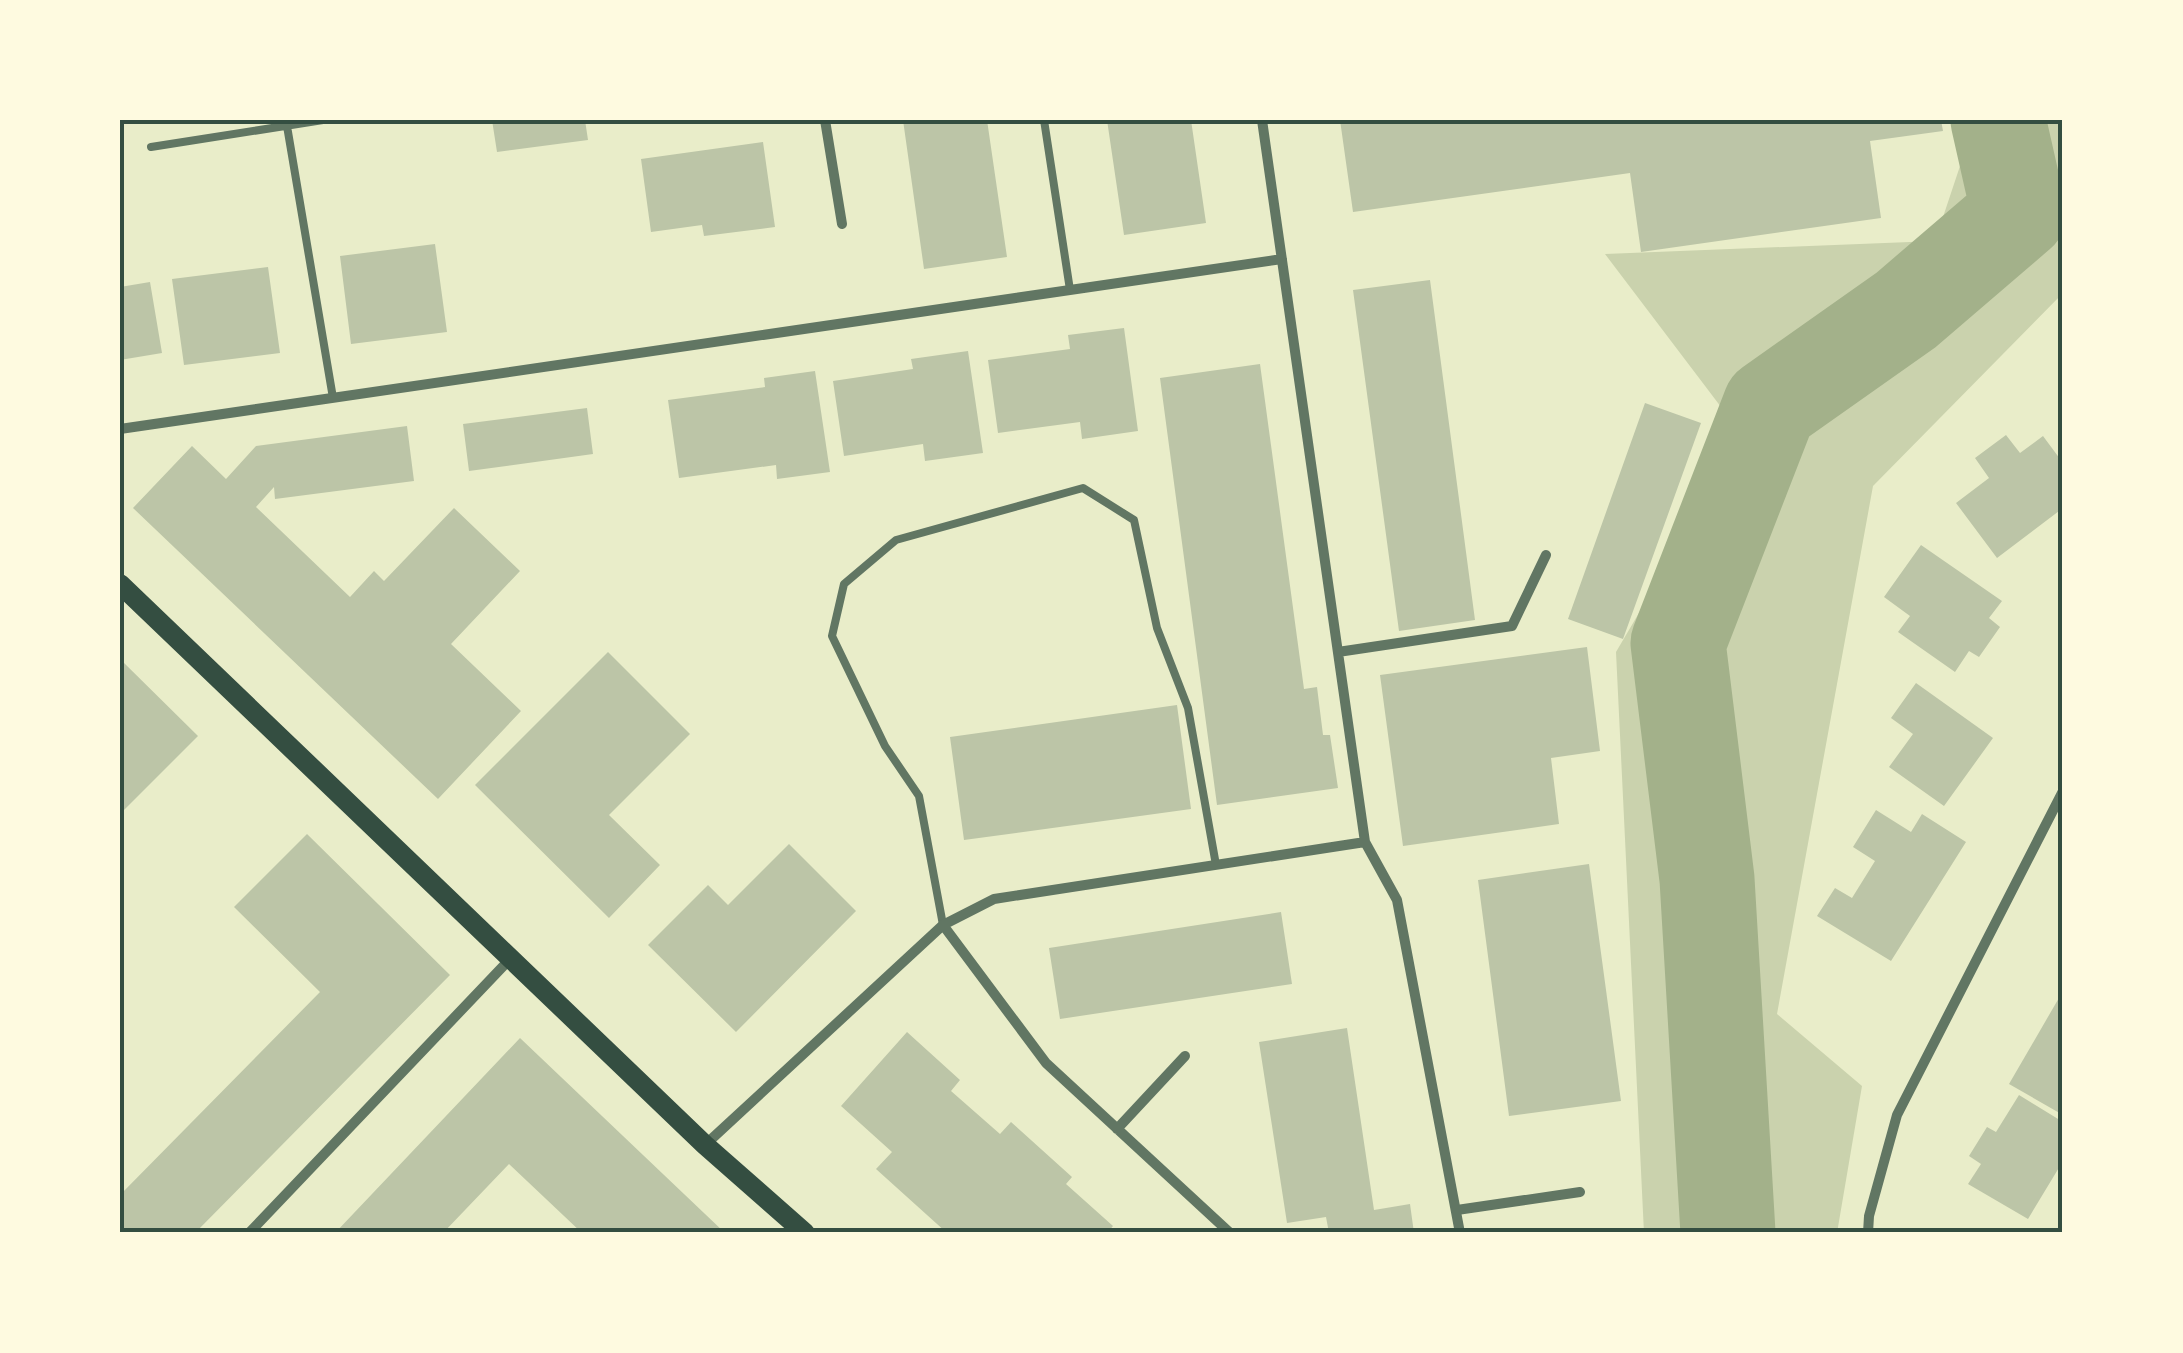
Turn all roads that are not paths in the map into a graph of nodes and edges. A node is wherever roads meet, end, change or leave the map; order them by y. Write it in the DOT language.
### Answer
graph roads {
  1 [pos="323,120"];
  2 [pos="825,120"];
  3 [pos="1044,120"];
  4 [pos="1262,120"];
  5 [pos="287,126"];
  6 [pos="151,147"];
  7 [pos="842,224"];
  8 [pos="1282,259"];
  9 [pos="1070,290"];
  10 [pos="333,398"];
  11 [pos="120,429"];
  12 [pos="1546,555"];
  13 [pos="120,584"];
  14 [pos="1338,652"];
  15 [pos="2063,790"];
  16 [pos="1365,842"];
  17 [pos="1216,864"];
  18 [pos="943,924"];
  19 [pos="512,958"];
  20 [pos="1184,1056"];
  21 [pos="1117,1129"];
  22 [pos="705,1145"];
  23 [pos="1580,1192"];
  24 [pos="1457,1210"];
  25 [pos="1229,1232"];
  26 [pos="249,1233"];
  27 [pos="805,1233"];
  28 [pos="1460,1233"];
  29 [pos="1868,1233"];
  1 -- 5 [label="lane"];
  2 -- 7 [label="street"];
  3 -- 9 [label="lane"];
  4 -- 8 [label="street"];
  5 -- 6 [label="lane"];
  5 -- 10 [label="lane"];
  8 -- 9 [label="street"];
  8 -- 14 [label="street"];
  9 -- 10 [label="street"];
  10 -- 11 [label="street"];
  12 -- 14 [label="street"];
  13 -- 19 [label="main road"];
  14 -- 16 [label="street"];
  15 -- 29 [label="street"];
  16 -- 17 [label="street"];
  16 -- 24 [label="street"];
  17 -- 18 [label="street"];
  17 -- 18 [label="lane"];
  18 -- 21 [label="street"];
  18 -- 22 [label="street"];
  19 -- 22 [label="main road"];
  19 -- 26 [label="street"];
  20 -- 21 [label="street"];
  21 -- 25 [label="street"];
  22 -- 27 [label="main road"];
  23 -- 24 [label="street"];
  24 -- 28 [label="street"];
}
